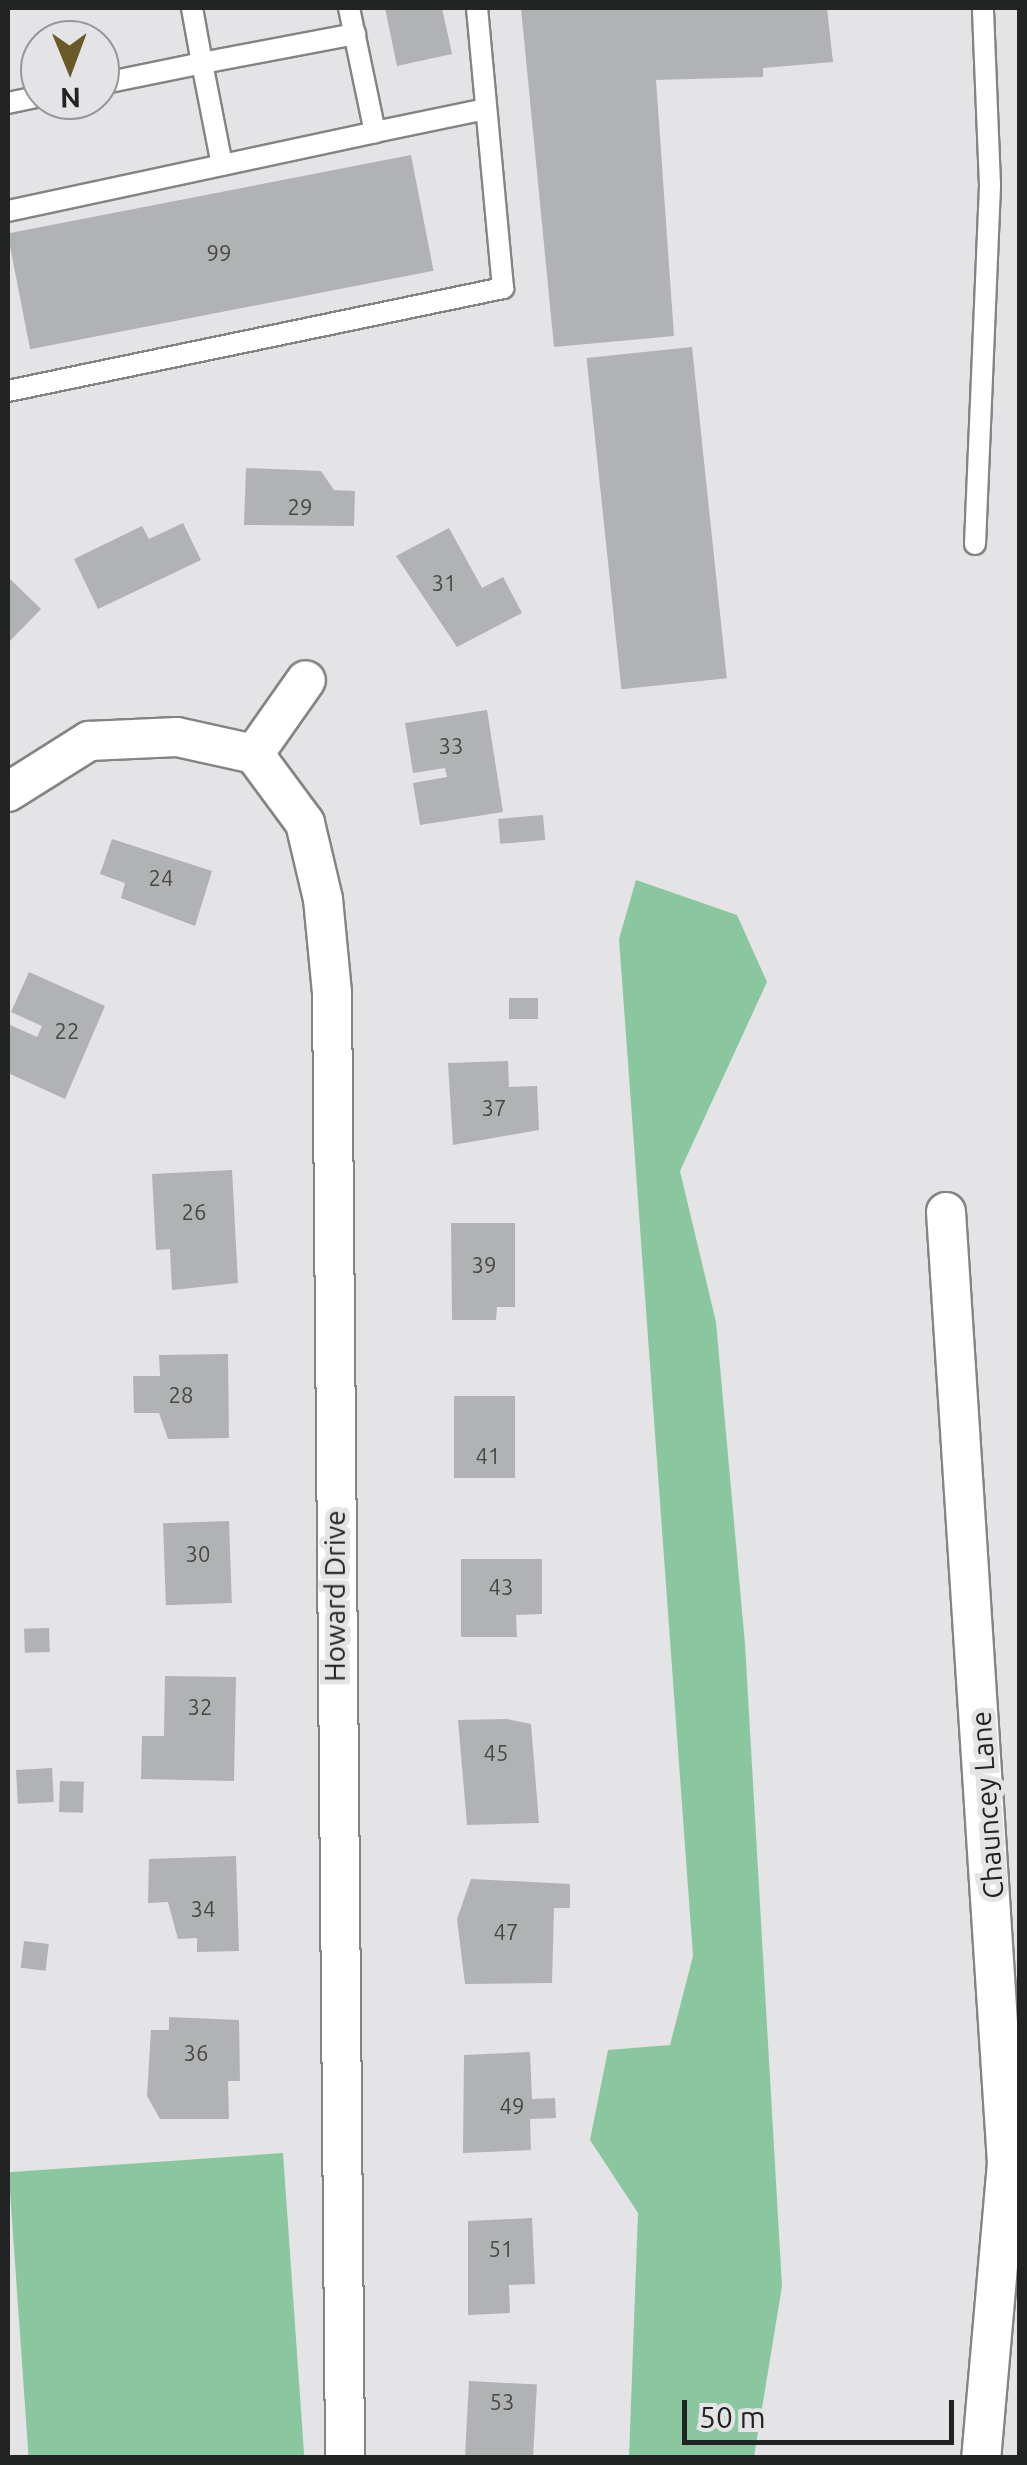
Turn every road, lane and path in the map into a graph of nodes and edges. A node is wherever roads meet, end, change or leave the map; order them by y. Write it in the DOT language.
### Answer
graph roads {
  1 [pos="192,8"];
  2 [pos="349,8"];
  3 [pos="477,8"];
  4 [pos="983,8"];
  5 [pos="355,34"];
  6 [pos="202,63"];
  7 [pos="120,80"];
  8 [pos="486,110"];
  9 [pos="375,132"];
  10 [pos="222,165"];
  11 [pos="8,210"];
  12 [pos="8,391"];
  13 [pos="975,544"];
  14 [pos="306,680"];
  15 [pos="254,754"];
  16 [pos="8,792"];
  17 [pos="946,1212"];
  18 [pos="345,2458"];
  19 [pos="980,2458"];
  1 -- 6 [label="lane"];
  2 -- 5 [label="lane"];
  3 -- 8 [label="lane"];
  4 -- 13 [label="lane"];
  5 -- 6 [label="lane"];
  5 -- 9 [label="lane"];
  6 -- 7 [label="lane"];
  6 -- 10 [label="lane"];
  8 -- 9 [label="lane"];
  8 -- 12 [label="lane"];
  9 -- 10 [label="lane"];
  10 -- 11 [label="lane"];
  14 -- 15 [label="street"];
  15 -- 16 [label="street"];
  15 -- 18 [label="street, Howard Drive"];
  17 -- 19 [label="street, Chauncey Lane"];
}
